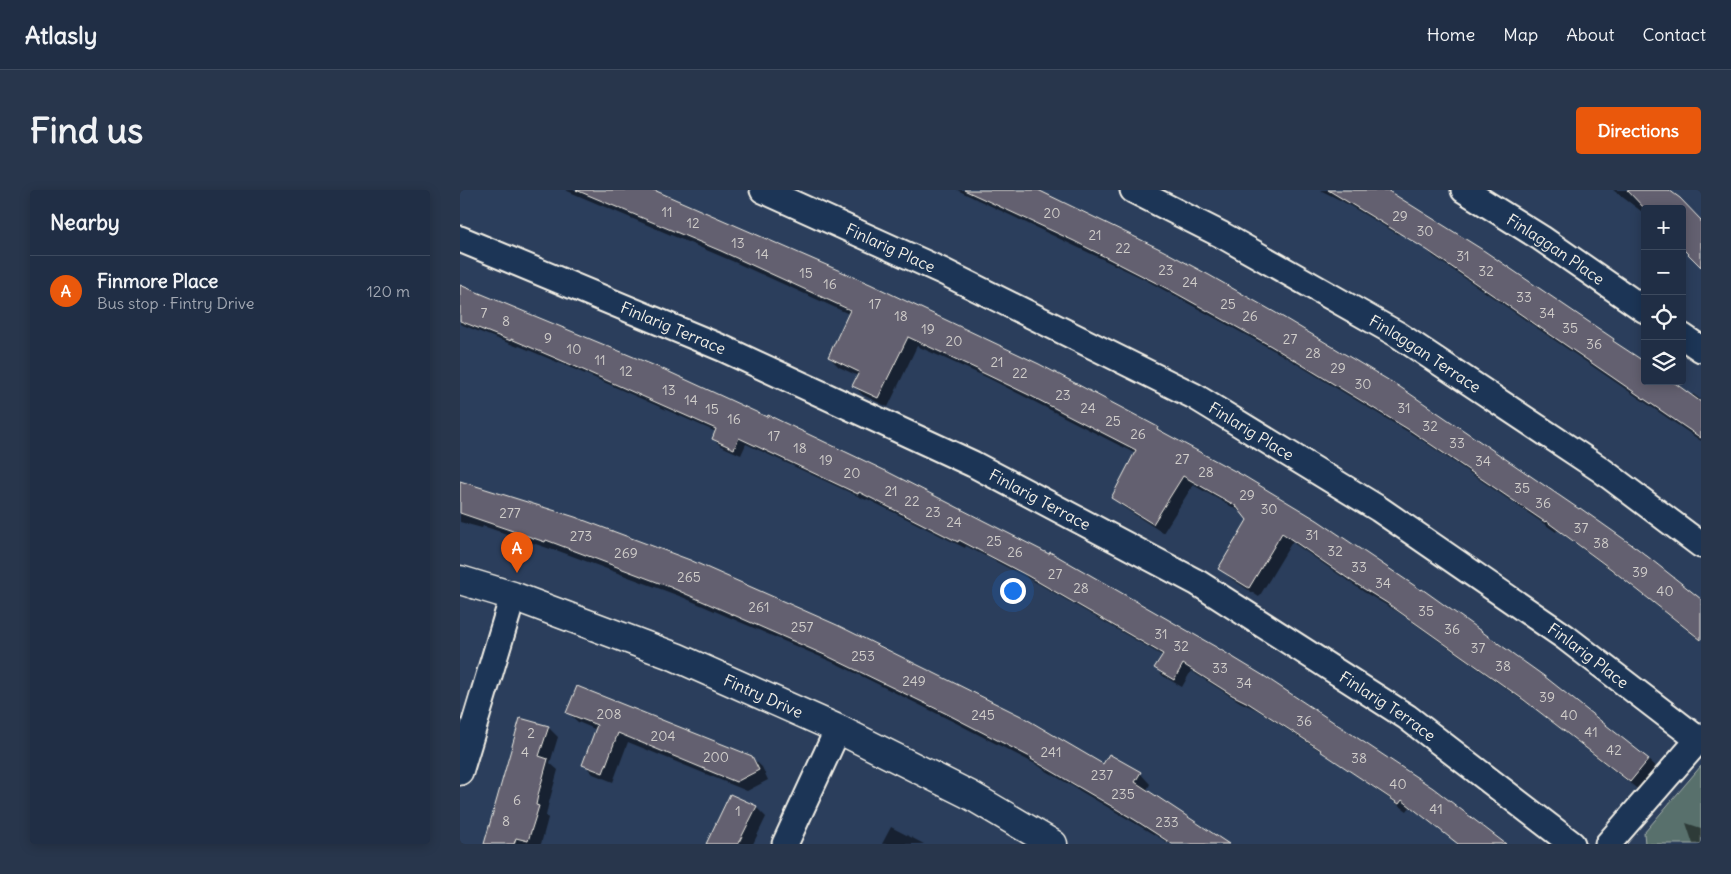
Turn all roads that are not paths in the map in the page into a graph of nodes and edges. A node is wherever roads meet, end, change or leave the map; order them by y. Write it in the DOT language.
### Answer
graph roads {
  1 [pos="763,190"];
  2 [pos="1133,190"];
  3 [pos="1464,190"];
  4 [pos="460,239"];
  5 [pos="1641,307"];
  6 [pos="1686,339"];
  7 [pos="1701,349"];
  8 [pos="1701,545"];
  9 [pos="460,580"];
  10 [pos="513,596"];
  11 [pos="838,729"];
  12 [pos="1700,738"];
  13 [pos="460,772"];
  14 [pos="785,844"];
  15 [pos="1053,844"];
  16 [pos="1572,844"];
  17 [pos="1608,844"];
  1 -- 12 [label="street, Finlarig Place"];
  2 -- 8 [label="street, Finlaggan Terrace"];
  3 -- 5 [label="street, Finlaggan Place"];
  4 -- 16 [label="street, Finlarig Terrace"];
  6 -- 7 [label="street"];
  9 -- 10 [label="street, Fintry Drive"];
  10 -- 11 [label="street, Fintry Drive"];
  10 -- 13 [label="street"];
  11 -- 14 [label="street"];
  11 -- 15 [label="street, Fintry Drive"];
  12 -- 17 [label="street"];
}
